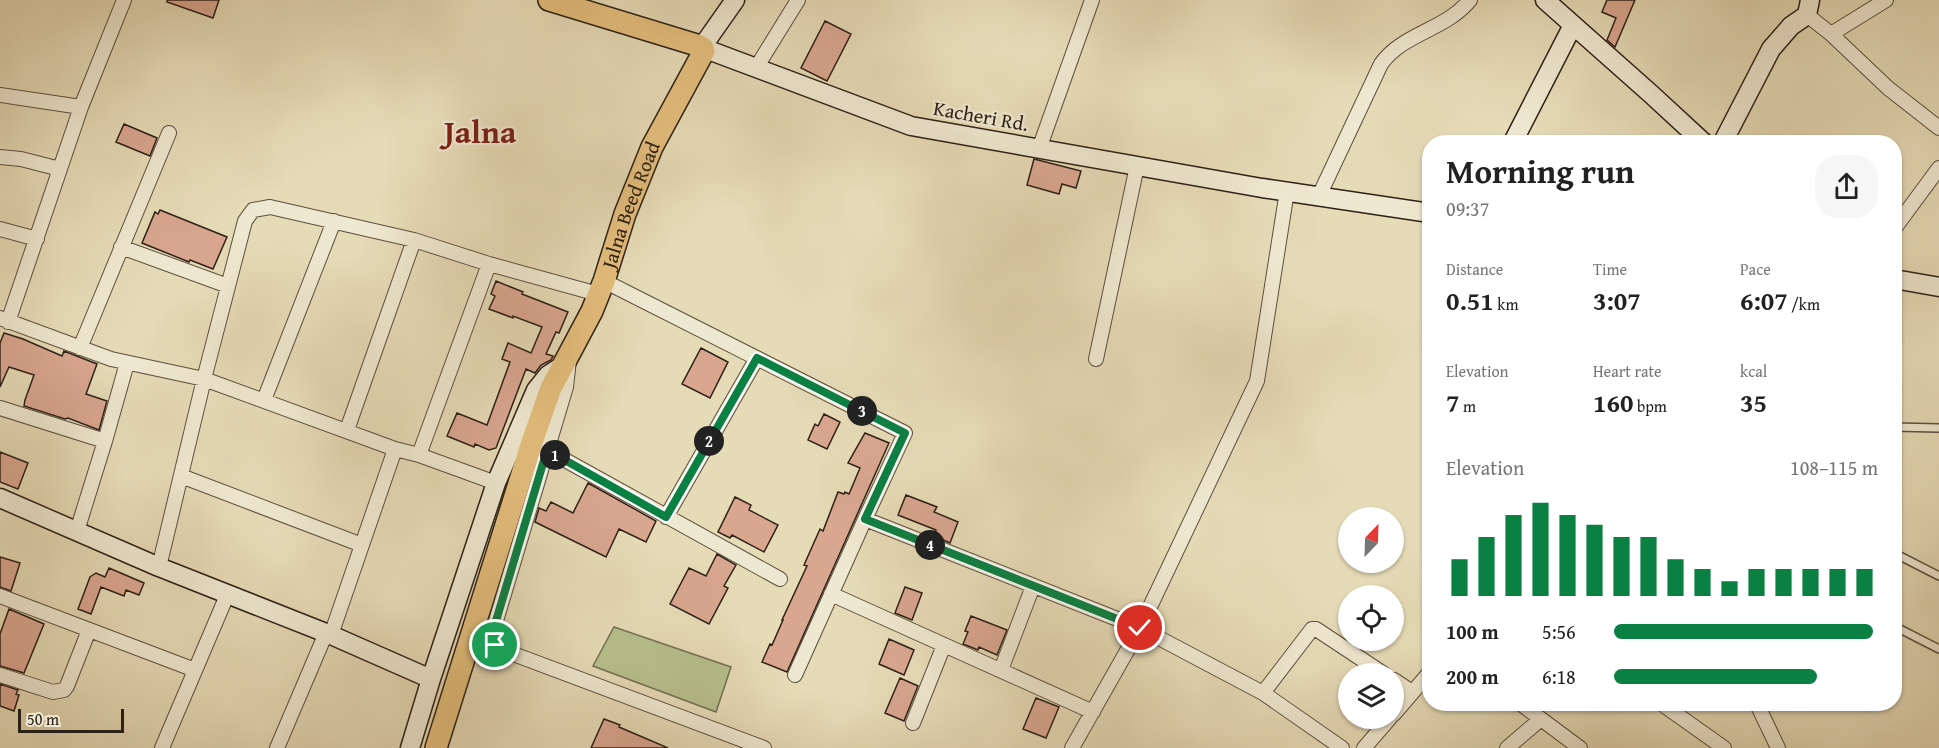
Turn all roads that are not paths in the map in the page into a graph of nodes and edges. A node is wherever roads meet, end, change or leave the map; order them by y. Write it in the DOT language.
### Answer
graph roads {
  1 [pos="124,0"];
  2 [pos="549,0"];
  3 [pos="735,0"];
  4 [pos="798,0"];
  5 [pos="1092,0"];
  6 [pos="1470,0"];
  7 [pos="1886,0"];
  8 [pos="1548,1"];
  9 [pos="1808,7"];
  10 [pos="1574,25"];
  11 [pos="1831,34"];
  12 [pos="703,48"];
  13 [pos="756,68"];
  14 [pos="0,95"];
  15 [pos="81,107"];
  16 [pos="1939,128"];
  17 [pos="169,133"];
  18 [pos="1517,135"];
  19 [pos="1695,135"];
  20 [pos="1727,135"];
  21 [pos="1039,149"];
  22 [pos="0,157"];
  23 [pos="1137,166"];
  24 [pos="1939,168"];
  25 [pos="60,169"];
  26 [pos="1287,191"];
  27 [pos="1319,196"];
  28 [pos="1422,212"];
  29 [pos="1902,218"];
  30 [pos="334,221"];
  31 [pos="0,229"];
  32 [pos="37,239"];
  33 [pos="414,240"];
  34 [pos="121,248"];
  35 [pos="489,264"];
  36 [pos="1902,280"];
  37 [pos="228,286"];
  38 [pos="1939,287"];
  39 [pos="601,288"];
  40 [pos="4,320"];
  41 [pos="80,348"];
  42 [pos="757,358"];
  43 [pos="566,359"];
  44 [pos="1096,359"];
  45 [pos="128,363"];
  46 [pos="204,379"];
  47 [pos="264,400"];
  48 [pos="0,408"];
  49 [pos="1902,427"];
  50 [pos="1939,429"];
  51 [pos="347,430"];
  52 [pos="105,441"];
  53 [pos="395,448"];
  54 [pos="547,450"];
  55 [pos="419,455"];
  56 [pos="181,476"];
  57 [pos="496,483"];
  58 [pos="0,498"];
  59 [pos="666,517"];
  60 [pos="865,519"];
  61 [pos="76,531"];
  62 [pos="362,545"];
  63 [pos="1902,557"];
  64 [pos="159,567"];
  65 [pos="1939,576"];
  66 [pos="780,579"];
  67 [pos="1033,586"];
  68 [pos="228,593"];
  69 [pos="831,594"];
  70 [pos="0,596"];
  71 [pos="1140,628"];
  72 [pos="89,630"];
  73 [pos="1902,630"];
  74 [pos="328,634"];
  75 [pos="944,645"];
  76 [pos="1939,649"];
  77 [pos="1368,663"];
  78 [pos="195,670"];
  79 [pos="1001,670"];
  80 [pos="0,675"];
  81 [pos="795,675"];
  82 [pos="431,679"];
  83 [pos="1422,681"];
  84 [pos="1404,687"];
  85 [pos="1412,692"];
  86 [pos="1263,693"];
  87 [pos="1404,702"];
  88 [pos="1530,711"];
  89 [pos="1671,711"];
  90 [pos="1760,711"];
  91 [pos="1093,712"];
  92 [pos="1541,719"];
  93 [pos="913,723"];
  94 [pos="1380,729"];
  95 [pos="1716,746"];
  96 [pos="162,748"];
  97 [pos="277,748"];
  98 [pos="410,748"];
  99 [pos="436,748"];
  100 [pos="764,748"];
  101 [pos="1072,748"];
  102 [pos="1342,748"];
  103 [pos="1364,748"];
  104 [pos="1507,748"];
  105 [pos="1580,748"];
  106 [pos="1778,748"];
  1 -- 15 [label="street"];
  2 -- 12 [label="main road"];
  3 -- 12 [label="street"];
  4 -- 13 [label="street"];
  5 -- 21 [label="street"];
  6 -- 27 [label="street"];
  7 -- 11 [label="street"];
  8 -- 10 [label="street"];
  9 -- 11 [label="street"];
  9 -- 20 [label="street"];
  10 -- 18 [label="street"];
  10 -- 19 [label="street"];
  11 -- 16 [label="street"];
  12 -- 13 [label="street, Kacheri Rd."];
  12 -- 39 [label="main road, Jalna Beed Road"];
  13 -- 21 [label="street, Kacheri Rd."];
  14 -- 15 [label="street"];
  15 -- 25 [label="street"];
  17 -- 34 [label="street"];
  21 -- 23 [label="street, Kacheri Rd."];
  22 -- 25 [label="street"];
  23 -- 26 [label="street, Kacheri Rd."];
  23 -- 44 [label="street"];
  24 -- 29 [label="street"];
  25 -- 32 [label="street"];
  26 -- 27 [label="street, Kacheri Rd."];
  26 -- 71 [label="street"];
  27 -- 28 [label="street, Kacheri Rd."];
  30 -- 33 [label="street"];
  30 -- 37 [label="street"];
  30 -- 47 [label="street"];
  31 -- 32 [label="street"];
  32 -- 40 [label="street"];
  33 -- 35 [label="street"];
  33 -- 51 [label="street"];
  34 -- 37 [label="street"];
  34 -- 41 [label="street"];
  35 -- 39 [label="street"];
  35 -- 55 [label="street"];
  36 -- 38 [label="street"];
  37 -- 46 [label="street"];
  39 -- 42 [label="street"];
  39 -- 43 [label="main road, Jalna Beed Road"];
  40 -- 41 [label="street"];
  41 -- 45 [label="street"];
  42 -- 59 [label="street"];
  42 -- 60 [label="street"];
  43 -- 54 [label="street"];
  43 -- 57 [label="street"];
  43 -- 99 [label="main road, Jalna Beed Road"];
  45 -- 46 [label="street"];
  45 -- 52 [label="street"];
  46 -- 47 [label="street"];
  46 -- 56 [label="street"];
  47 -- 51 [label="street"];
  48 -- 52 [label="street"];
  49 -- 50 [label="lane"];
  51 -- 53 [label="street"];
  52 -- 61 [label="street"];
  53 -- 55 [label="street"];
  53 -- 62 [label="street"];
  54 -- 59 [label="street"];
  54 -- 100 [label="street"];
  55 -- 57 [label="street"];
  56 -- 62 [label="street"];
  56 -- 64 [label="street"];
  57 -- 82 [label="street"];
  58 -- 61 [label="street"];
  59 -- 66 [label="street"];
  60 -- 67 [label="street"];
  60 -- 69 [label="street"];
  61 -- 64 [label="street"];
  62 -- 74 [label="street"];
  63 -- 65 [label="lane"];
  64 -- 68 [label="street"];
  67 -- 71 [label="street"];
  67 -- 79 [label="street"];
  68 -- 74 [label="street"];
  68 -- 78 [label="street"];
  69 -- 75 [label="street"];
  69 -- 81 [label="street"];
  70 -- 72 [label="street"];
  71 -- 86 [label="street"];
  71 -- 91 [label="street"];
  72 -- 78 [label="street"];
  72 -- 80 [label="street"];
  73 -- 76 [label="lane"];
  74 -- 82 [label="street"];
  74 -- 97 [label="street"];
  75 -- 79 [label="street"];
  75 -- 93 [label="street"];
  77 -- 86 [label="street"];
  78 -- 96 [label="street"];
  79 -- 91 [label="street"];
  82 -- 98 [label="street"];
  83 -- 85 [label="street"];
  84 -- 85 [label="street"];
  85 -- 87 [label="street"];
  86 -- 102 [label="street"];
  88 -- 92 [label="street"];
  89 -- 95 [label="street"];
  90 -- 106 [label="street"];
  91 -- 101 [label="street"];
  92 -- 104 [label="street"];
  92 -- 105 [label="street"];
  94 -- 103 [label="street"];
}
